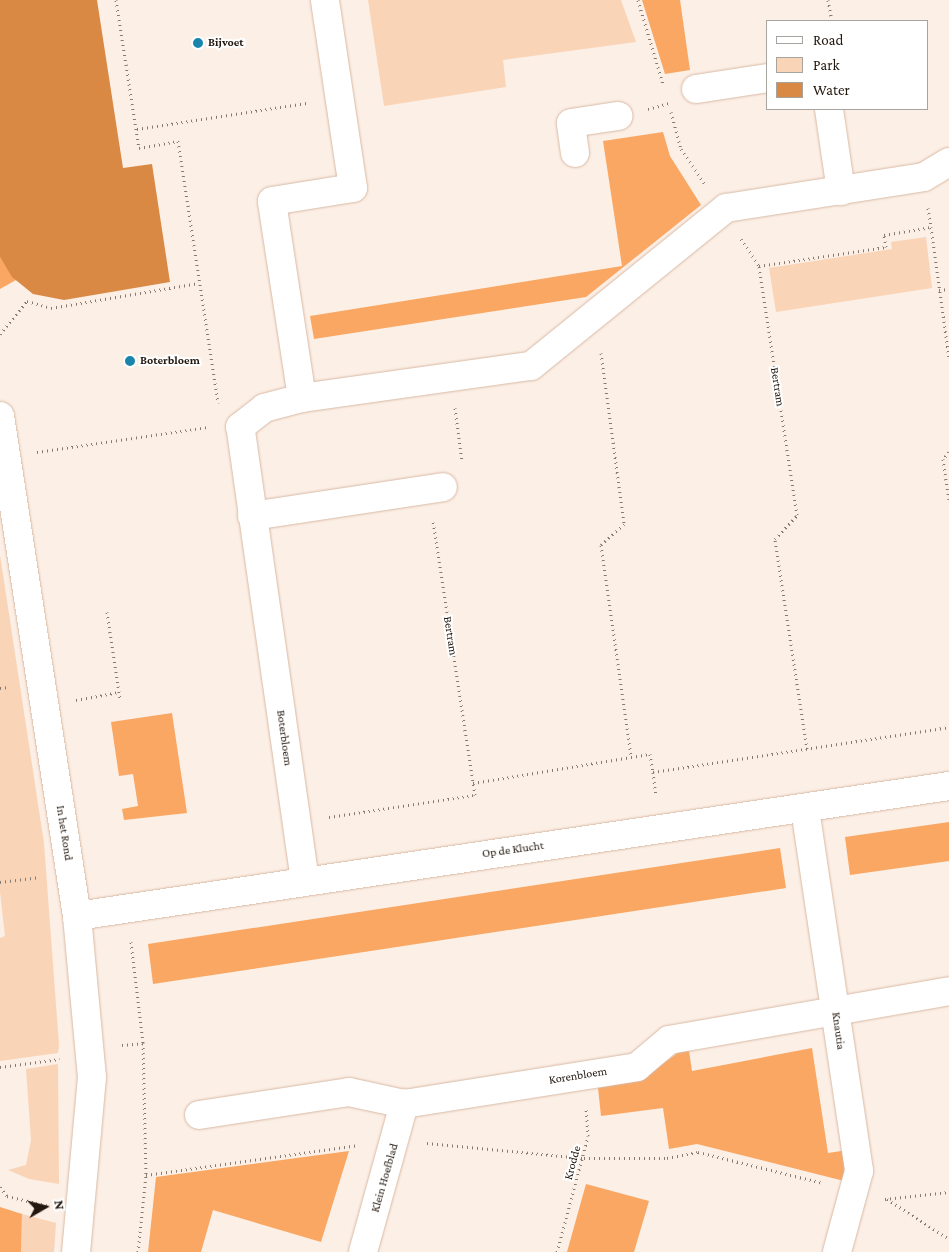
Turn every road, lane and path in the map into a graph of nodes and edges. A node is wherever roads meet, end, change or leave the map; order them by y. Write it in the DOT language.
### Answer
graph roads {
  1 [pos="116,0"];
  2 [pos="325,0"];
  3 [pos="638,0"];
  4 [pos="828,0"];
  5 [pos="832,20"];
  6 [pos="766,78"];
  7 [pos="696,89"];
  8 [pos="340,98"];
  9 [pos="829,110"];
  10 [pos="618,116"];
  11 [pos="136,129"];
  12 [pos="575,153"];
  13 [pos="949,162"];
  14 [pos="841,192"];
  15 [pos="723,211"];
  16 [pos="199,284"];
  17 [pos="949,289"];
  18 [pos="939,290"];
  19 [pos="586,323"];
  20 [pos="0,334"];
  21 [pos="949,358"];
  22 [pos="451,378"];
  23 [pos="302,398"];
  24 [pos="0,416"];
  25 [pos="244,422"];
  26 [pos="949,452"];
  27 [pos="6,456"];
  28 [pos="435,488"];
  29 [pos="949,500"];
  30 [pos="252,516"];
  31 [pos="107,612"];
  32 [pos="119,692"];
  33 [pos="120,699"];
  34 [pos="47,721"];
  35 [pos="949,727"];
  36 [pos="807,749"];
  37 [pos="632,757"];
  38 [pos="473,783"];
  39 [pos="949,786"];
  40 [pos="805,809"];
  41 [pos="296,822"];
  42 [pos="305,881"];
  43 [pos="127,908"];
  44 [pos="77,916"];
  45 [pos="949,991"];
  46 [pos="835,1010"];
  47 [pos="143,1043"];
  48 [pos="89,1049"];
  49 [pos="0,1067"];
  50 [pos="583,1075"];
  51 [pos="404,1104"];
  52 [pos="199,1115"];
  53 [pos="396,1140"];
  54 [pos="584,1158"];
  55 [pos="146,1175"];
  56 [pos="0,1187"];
  57 [pos="854,1190"];
  58 [pos="949,1192"];
  59 [pos="887,1199"];
  60 [pos="80,1213"];
  61 [pos="949,1239"];
  62 [pos="76,1252"];
  63 [pos="138,1252"];
  64 [pos="363,1252"];
  65 [pos="557,1252"];
  66 [pos="837,1252"];
  1 -- 11 [label="path"];
  2 -- 8 [label="street"];
  3 -- 15 [label="path"];
  4 -- 5 [label="path"];
  6 -- 7 [label="street"];
  8 -- 11 [label="path"];
  8 -- 23 [label="street"];
  9 -- 14 [label="street"];
  10 -- 12 [label="street"];
  11 -- 16 [label="path"];
  13 -- 14 [label="street"];
  14 -- 15 [label="street"];
  15 -- 19 [label="street"];
  16 -- 20 [label="path"];
  16 -- 25 [label="path"];
  17 -- 18 [label="path"];
  18 -- 21 [label="path, Bertram"];
  18 -- 36 [label="path, Bertram"];
  19 -- 22 [label="street"];
  19 -- 37 [label="path"];
  22 -- 23 [label="street"];
  22 -- 28 [label="path"];
  23 -- 25 [label="street"];
  24 -- 27 [label="street, In het Rond"];
  25 -- 27 [label="path"];
  25 -- 30 [label="street, Boterbloem"];
  26 -- 29 [label="path"];
  27 -- 34 [label="street, In het Rond"];
  28 -- 30 [label="street"];
  28 -- 38 [label="path, Bertram"];
  30 -- 41 [label="street, Boterbloem"];
  31 -- 32 [label="path"];
  32 -- 33 [label="path"];
  32 -- 34 [label="path"];
  34 -- 44 [label="street, In het Rond"];
  35 -- 36 [label="path"];
  36 -- 37 [label="path"];
  37 -- 38 [label="path"];
  38 -- 41 [label="path"];
  39 -- 40 [label="street, Op de Klucht"];
  40 -- 42 [label="street, Op de Klucht"];
  40 -- 46 [label="street, Knautia"];
  41 -- 42 [label="street, Boterbloem"];
  42 -- 43 [label="street, Op de Klucht"];
  43 -- 44 [label="street, Op de Klucht"];
  43 -- 47 [label="path"];
  44 -- 48 [label="street, In het Rond"];
  45 -- 46 [label="street, Korenbloem"];
  46 -- 50 [label="street, Korenbloem"];
  46 -- 57 [label="street, Knautia"];
  48 -- 49 [label="path"];
  48 -- 60 [label="street, In het Rond"];
  50 -- 51 [label="street, Korenbloem"];
  50 -- 54 [label="path, Krodde"];
  51 -- 52 [label="street, Korenbloem"];
  51 -- 53 [label="street, Klein Hoefblad"];
  53 -- 54 [label="path"];
  53 -- 64 [label="street, Klein Hoefblad"];
  54 -- 57 [label="path"];
  54 -- 65 [label="path, Krodde"];
  55 -- 63 [label="path"];
  56 -- 60 [label="path"];
  57 -- 59 [label="path"];
  57 -- 66 [label="street, Knautia"];
  58 -- 59 [label="path"];
  59 -- 61 [label="path"];
  60 -- 62 [label="street, In het Rond"];
}
